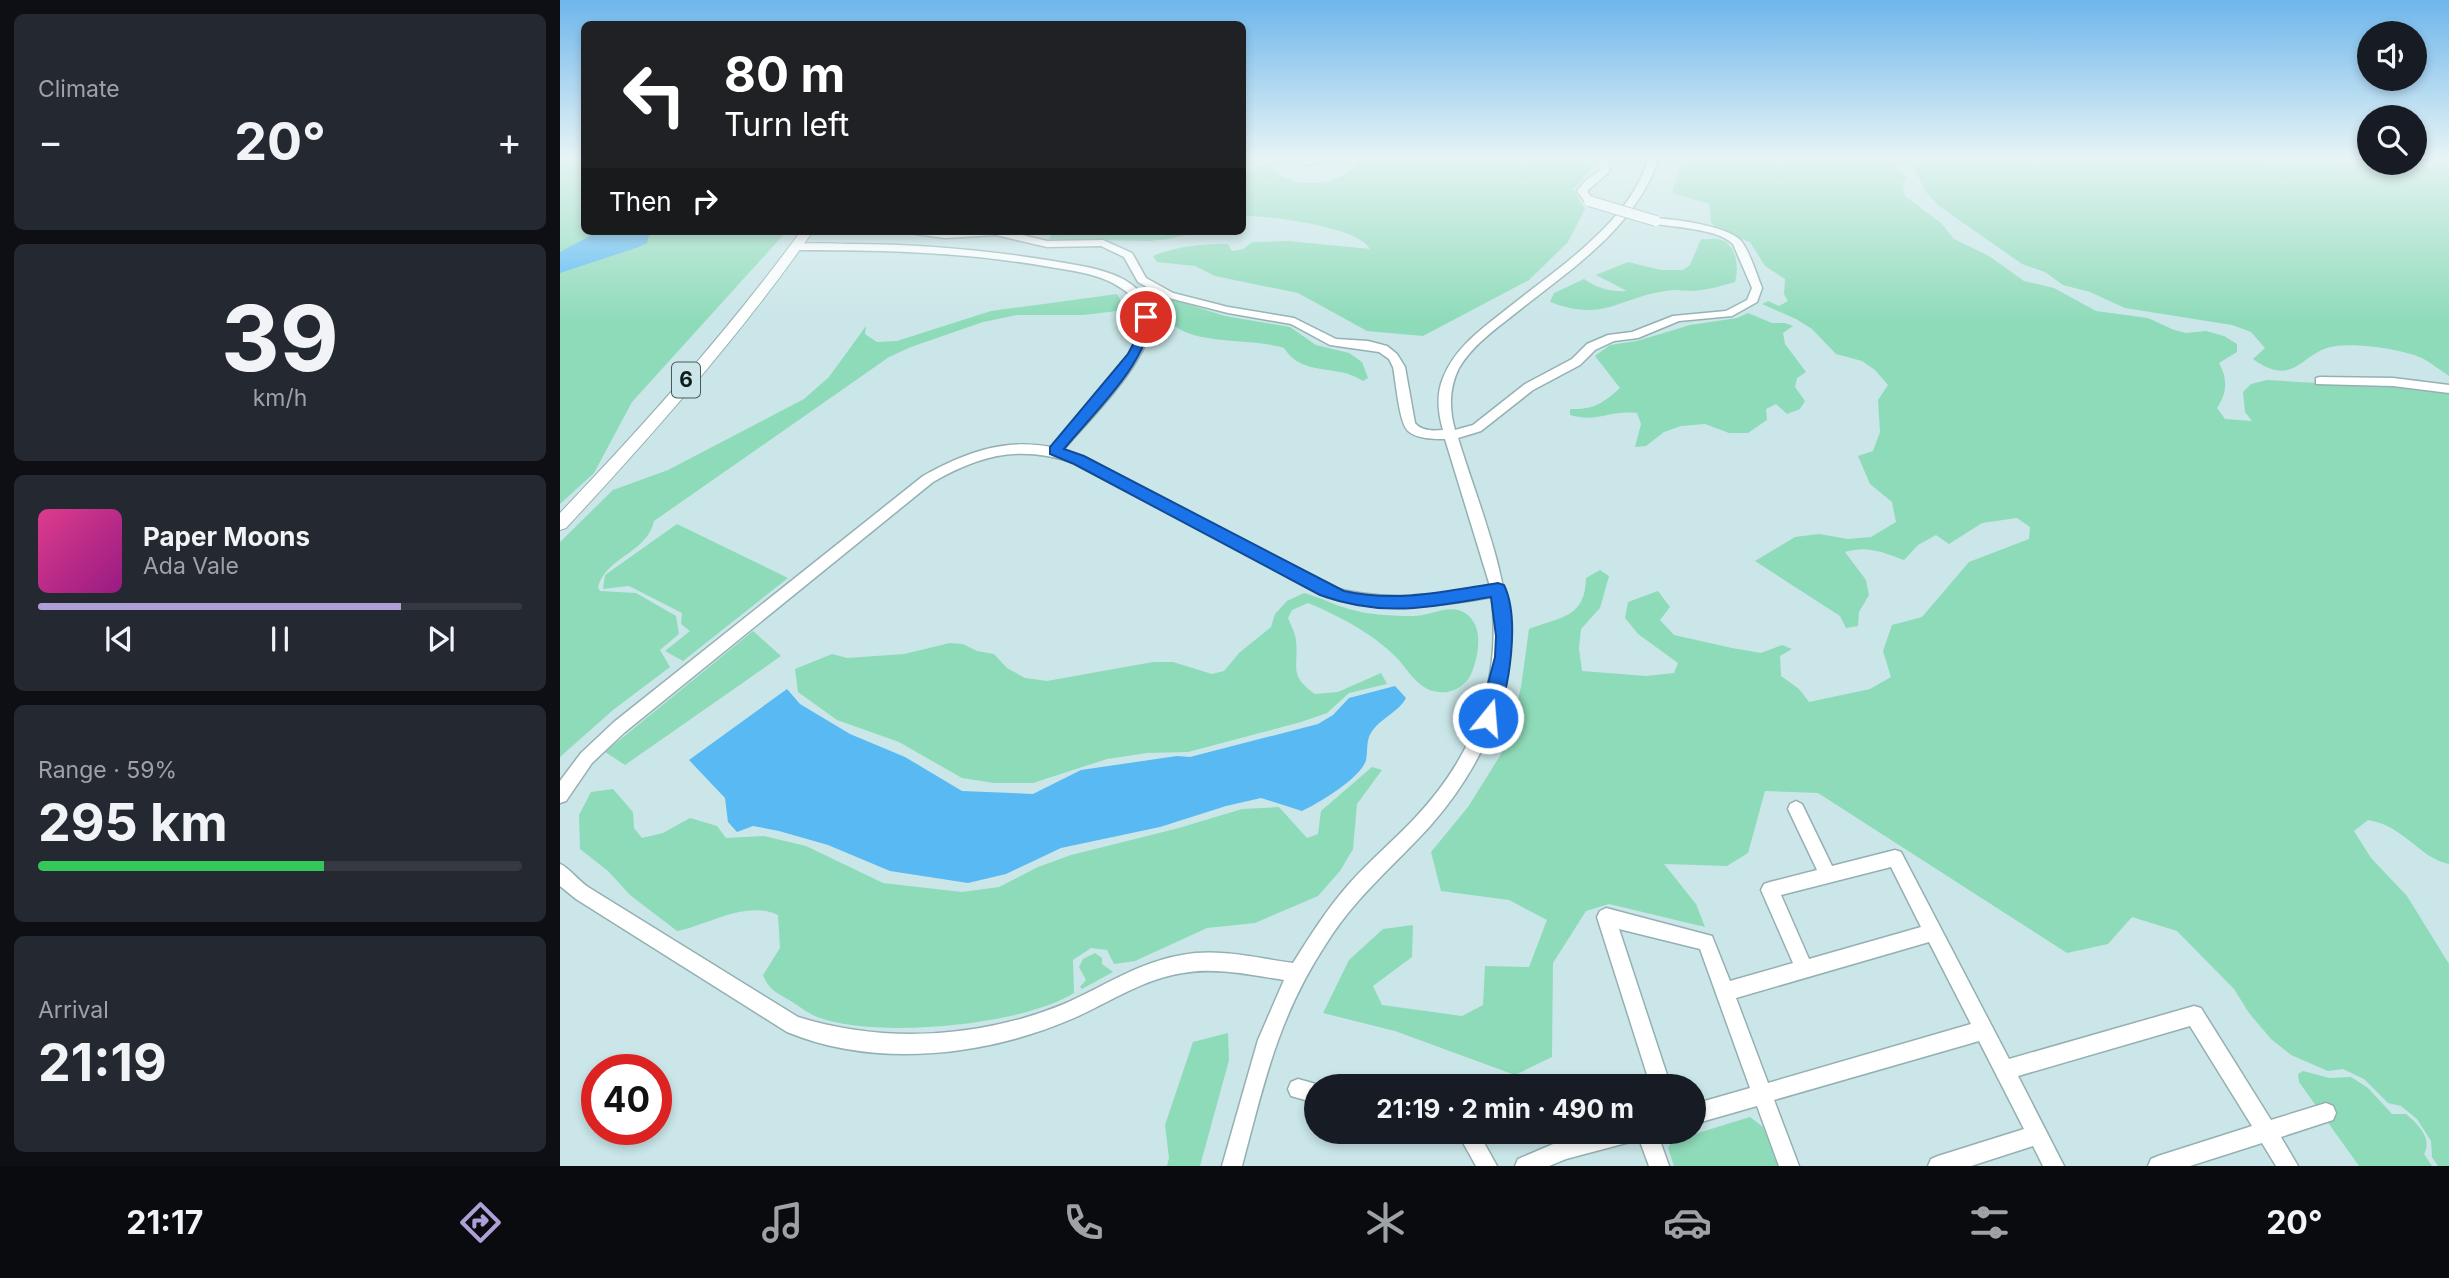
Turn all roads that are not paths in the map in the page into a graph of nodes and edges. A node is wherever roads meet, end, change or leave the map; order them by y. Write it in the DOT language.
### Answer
graph roads {
  1 [pos="1624,211"];
  2 [pos="1627,211"];
  3 [pos="804,235"];
  4 [pos="1008,235"];
  5 [pos="1038,235"];
  6 [pos="1033,241"];
  7 [pos="796,247"];
  8 [pos="2320,381"];
  9 [pos="2449,389"];
  10 [pos="1449,435"];
  11 [pos="1055,451"];
  12 [pos="560,524"];
  13 [pos="1498,590"];
  14 [pos="560,796"];
  15 [pos="1796,809"];
  16 [pos="560,872"];
  17 [pos="1828,875"];
  18 [pos="1934,932"];
  19 [pos="1805,970"];
  20 [pos="1297,973"];
  21 [pos="1725,992"];
  22 [pos="1984,1030"];
  23 [pos="2005,1070"];
  24 [pos="1657,1074"];
  25 [pos="1762,1095"];
  26 [pos="1706,1111"];
  27 [pos="2326,1113"];
  28 [pos="2266,1132"];
  29 [pos="2038,1135"];
  30 [pos="1474,1144"];
  31 [pos="1584,1144"];
  32 [pos="1651,1144"];
  33 [pos="1232,1166"];
  34 [pos="1487,1166"];
  35 [pos="1525,1166"];
  36 [pos="1659,1166"];
  37 [pos="1789,1166"];
  38 [pos="1938,1166"];
  39 [pos="2054,1166"];
  40 [pos="2158,1166"];
  41 [pos="2288,1166"];
  1 -- 10 [label="street, bridge"];
  2 -- 10 [label="street"];
  3 -- 7 [label="main road, 6"];
  4 -- 6 [label="street"];
  5 -- 6 [label="street"];
  6 -- 10 [label="street"];
  7 -- 11 [label="street"];
  7 -- 12 [label="main road, 6"];
  8 -- 9 [label="street"];
  10 -- 13 [label="street"];
  11 -- 13 [label="street"];
  11 -- 14 [label="street"];
  13 -- 20 [label="street"];
  15 -- 17 [label="street"];
  16 -- 20 [label="street"];
  17 -- 18 [label="street"];
  17 -- 19 [label="street"];
  18 -- 19 [label="street"];
  18 -- 22 [label="street"];
  19 -- 21 [label="street"];
  20 -- 33 [label="street"];
  21 -- 24 [label="street"];
  21 -- 25 [label="street"];
  22 -- 23 [label="street"];
  22 -- 25 [label="street"];
  23 -- 28 [label="street"];
  23 -- 29 [label="street"];
  25 -- 26 [label="street"];
  25 -- 37 [label="street"];
  27 -- 28 [label="street"];
  28 -- 40 [label="street"];
  28 -- 41 [label="street"];
  29 -- 38 [label="street"];
  29 -- 39 [label="street"];
  30 -- 34 [label="street"];
  31 -- 35 [label="street"];
  32 -- 36 [label="street"];
}
